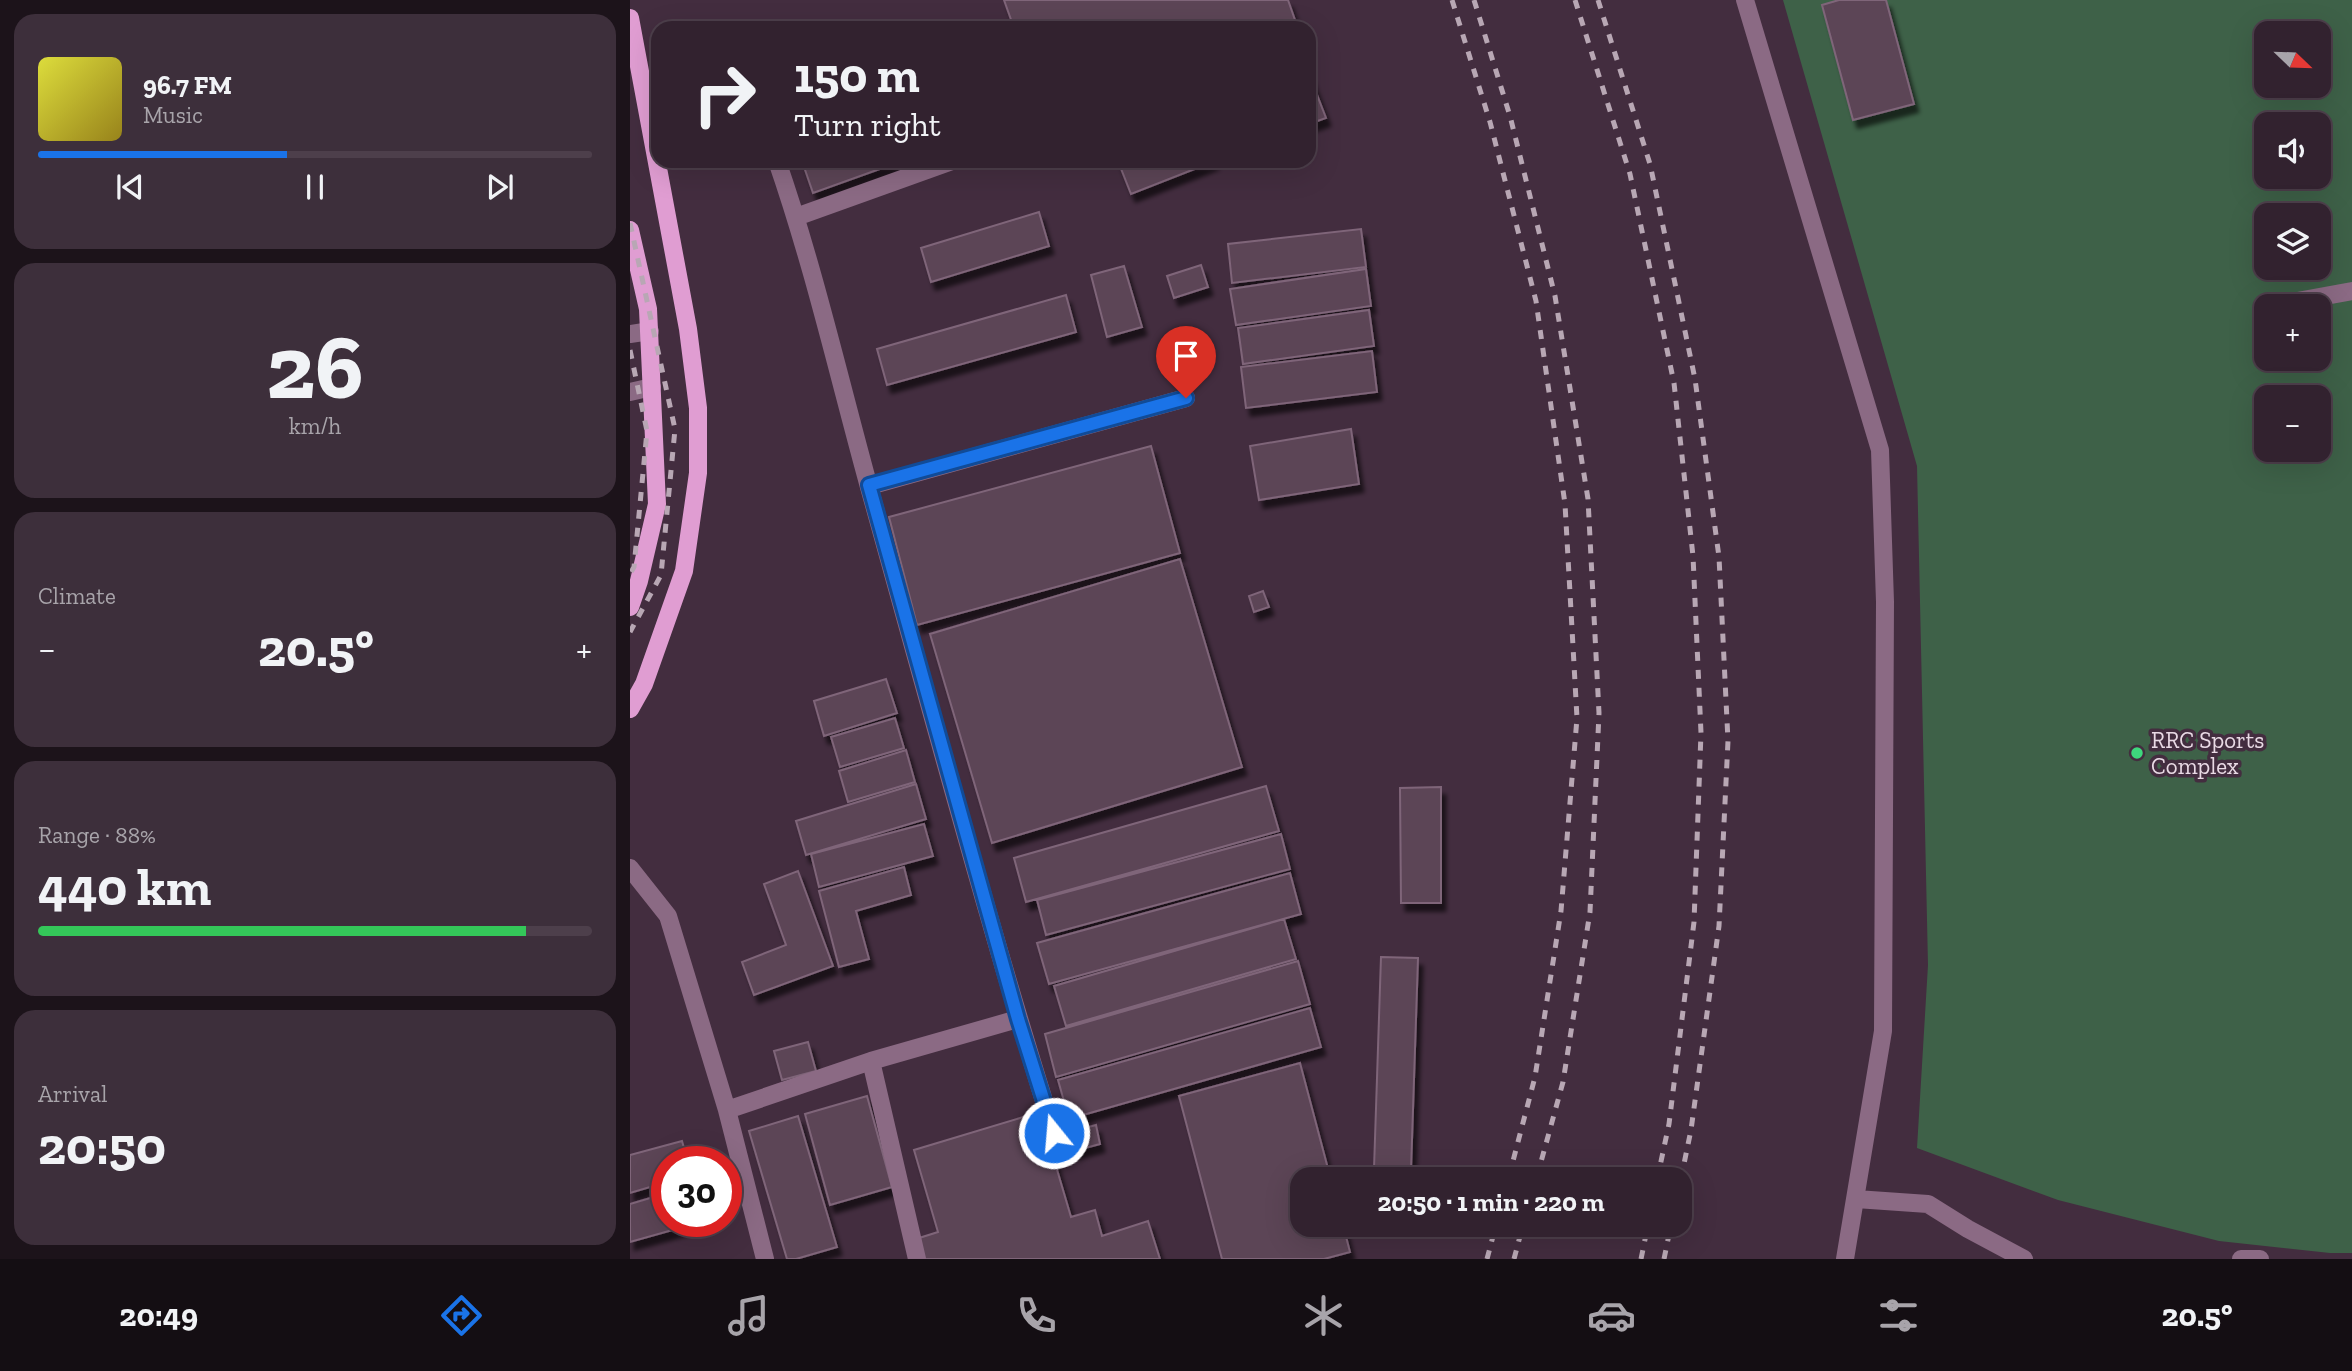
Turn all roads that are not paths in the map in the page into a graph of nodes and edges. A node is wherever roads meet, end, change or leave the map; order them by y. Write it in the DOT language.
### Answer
graph roads {
  1 [pos="1745,0"];
  2 [pos="630,19"];
  3 [pos="651,86"];
  4 [pos="663,168"];
  5 [pos="779,168"];
  6 [pos="932,168"];
  7 [pos="796,217"];
  8 [pos="630,230"];
  9 [pos="2352,291"];
  10 [pos="2331,295"];
  11 [pos="650,331"];
  12 [pos="630,334"];
  13 [pos="652,387"];
  14 [pos="630,392"];
  15 [pos="1186,398"];
  16 [pos="869,485"];
  17 [pos="630,607"];
  18 [pos="630,709"];
  19 [pos="630,869"];
  20 [pos="1018,1019"];
  21 [pos="871,1061"];
  22 [pos="727,1110"];
  23 [pos="1054,1133"];
  24 [pos="1856,1199"];
  25 [pos="765,1259"];
  26 [pos="917,1259"];
  27 [pos="1845,1259"];
  28 [pos="2024,1259"];
  29 [pos="2241,1259"];
  30 [pos="2260,1259"];
  1 -- 24 [label="street"];
  2 -- 3 [label="main road"];
  4 -- 18 [label="main road"];
  5 -- 7 [label="street"];
  6 -- 7 [label="street"];
  7 -- 16 [label="street"];
  8 -- 11 [label="main road"];
  9 -- 10 [label="street"];
  11 -- 12 [label="street"];
  11 -- 13 [label="main road"];
  13 -- 14 [label="street"];
  13 -- 17 [label="main road"];
  15 -- 16 [label="street"];
  16 -- 20 [label="street"];
  19 -- 22 [label="street"];
  20 -- 21 [label="street"];
  20 -- 23 [label="street"];
  21 -- 22 [label="street"];
  21 -- 26 [label="street"];
  22 -- 25 [label="street"];
  24 -- 27 [label="street"];
  24 -- 28 [label="street"];
  29 -- 30 [label="street"];
}
